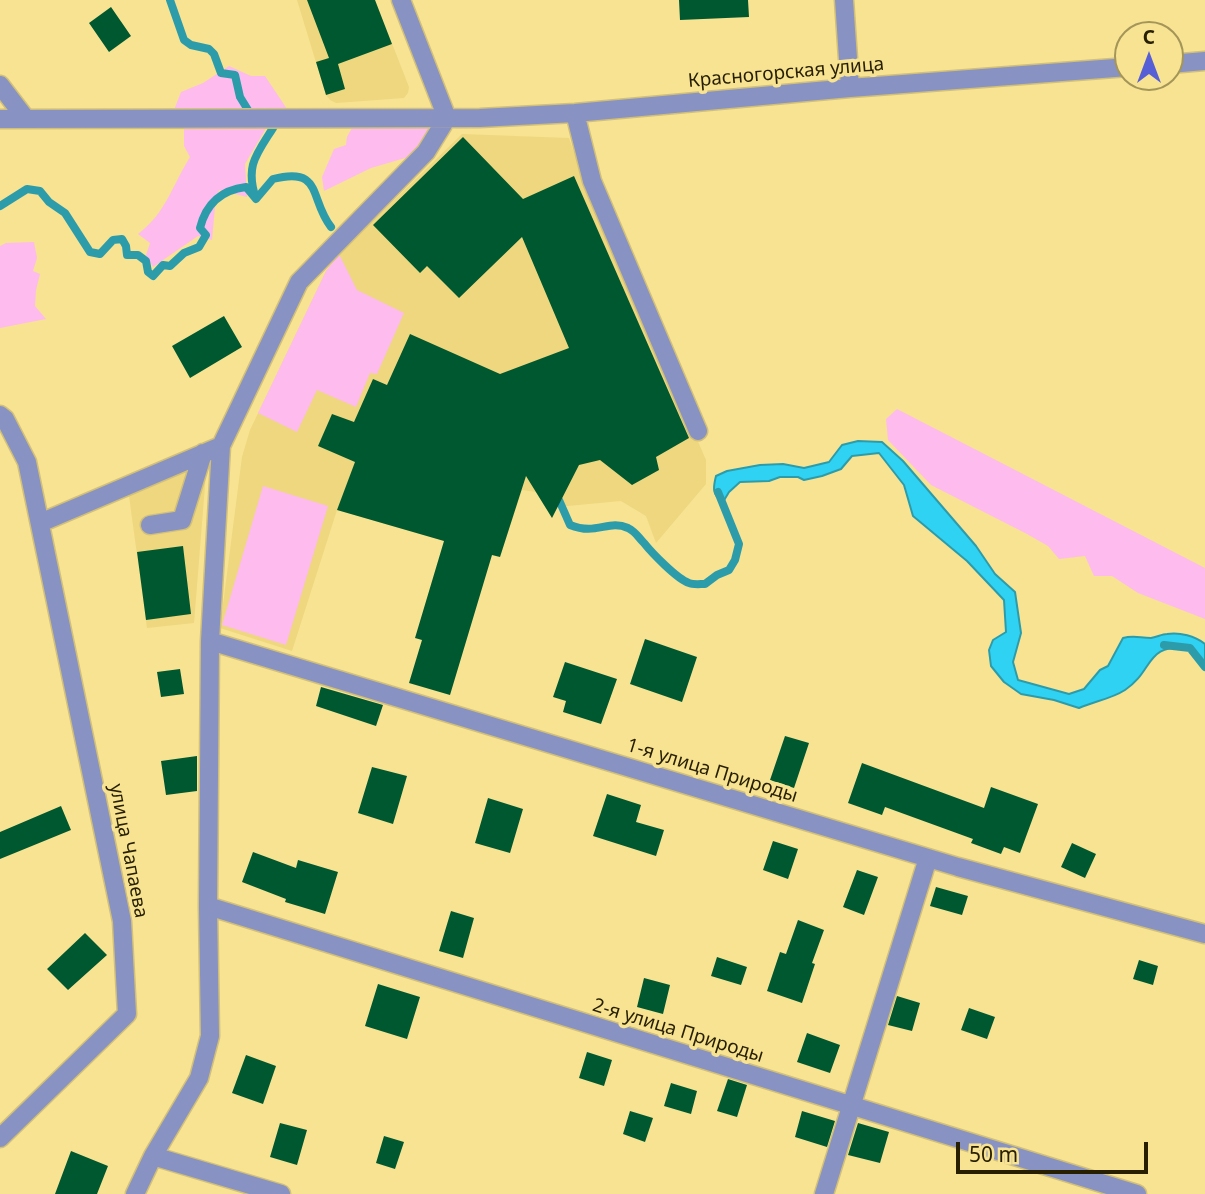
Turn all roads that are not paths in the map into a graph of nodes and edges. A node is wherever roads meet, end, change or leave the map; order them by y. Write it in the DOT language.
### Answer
graph roads {
  1 [pos="401,0"];
  2 [pos="844,0"];
  3 [pos="1205,61"];
  4 [pos="1184,63"];
  5 [pos="1114,68"];
  6 [pos="0,86"];
  7 [pos="850,88"];
  8 [pos="575,113"];
  9 [pos="26,118"];
  10 [pos="447,118"];
  11 [pos="0,119"];
  12 [pos="0,415"];
  13 [pos="698,431"];
  14 [pos="221,446"];
  15 [pos="203,453"];
  16 [pos="40,523"];
  17 [pos="150,525"];
  18 [pos="210,641"];
  19 [pos="928,858"];
  20 [pos="208,906"];
  21 [pos="1205,934"];
  22 [pos="850,1106"];
  23 [pos="0,1138"];
  24 [pos="153,1156"];
  25 [pos="135,1194"];
  26 [pos="281,1194"];
  27 [pos="824,1194"];
  28 [pos="1137,1194"];
  1 -- 10 [label="street"];
  2 -- 7 [label="street"];
  3 -- 4 [label="street"];
  5 -- 7 [label="street, Красногорская улица"];
  6 -- 9 [label="street"];
  7 -- 8 [label="street, Красногорская улица"];
  8 -- 10 [label="street, Красногорская улица"];
  8 -- 13 [label="street"];
  9 -- 10 [label="street, Красногорская улица"];
  9 -- 11 [label="street, Красногорская улица"];
  10 -- 14 [label="street"];
  12 -- 16 [label="street, улица Чапаева"];
  14 -- 15 [label="street"];
  14 -- 18 [label="street"];
  15 -- 16 [label="street"];
  15 -- 17 [label="street"];
  16 -- 23 [label="street, улица Чапаева"];
  18 -- 19 [label="street, 1-я улица Природы"];
  18 -- 20 [label="street"];
  19 -- 21 [label="street, 1-я улица Природы"];
  19 -- 22 [label="street"];
  20 -- 22 [label="street, 2-я улица Природы"];
  20 -- 24 [label="street"];
  22 -- 27 [label="street"];
  22 -- 28 [label="street, 2-я улица Природы"];
  24 -- 25 [label="street"];
  24 -- 26 [label="street"];
}
